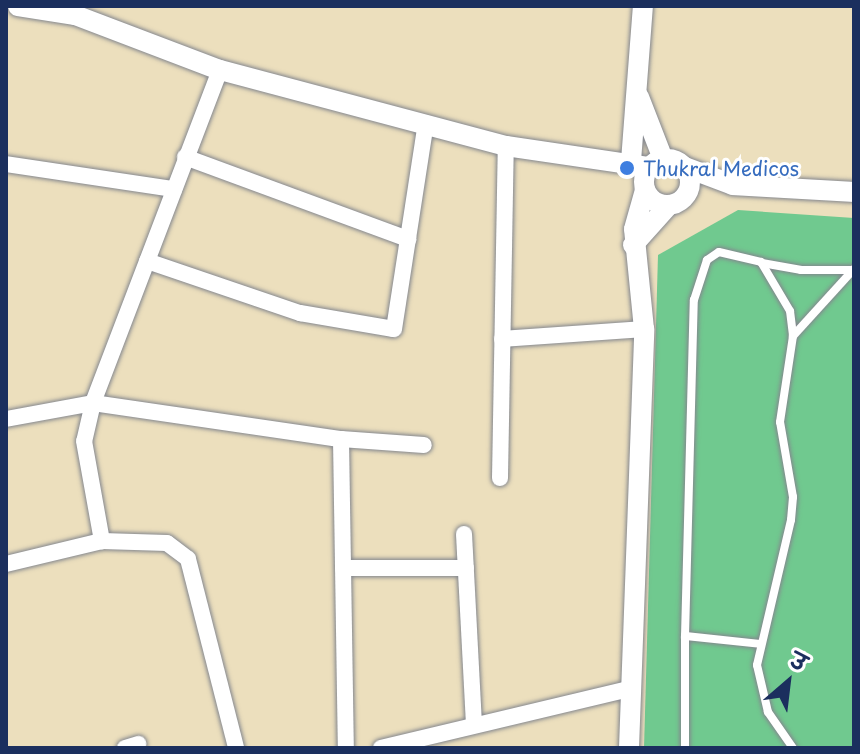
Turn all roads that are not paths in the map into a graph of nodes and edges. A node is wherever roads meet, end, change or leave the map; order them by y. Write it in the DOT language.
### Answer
graph roads {
  1 [pos="18,6"];
  2 [pos="643,6"];
  3 [pos="76,11"];
  4 [pos="220,70"];
  5 [pos="639,97"];
  6 [pos="426,123"];
  7 [pos="506,146"];
  8 [pos="185,157"];
  9 [pos="648,162"];
  10 [pos="6,164"];
  11 [pos="685,167"];
  12 [pos="733,185"];
  13 [pos="174,189"];
  14 [pos="645,190"];
  15 [pos="854,192"];
  16 [pos="675,203"];
  17 [pos="408,239"];
  18 [pos="633,245"];
  19 [pos="147,261"];
  20 [pos="761,262"];
  21 [pos="853,269"];
  22 [pos="644,329"];
  23 [pos="793,336"];
  24 [pos="502,339"];
  25 [pos="93,403"];
  26 [pos="6,419"];
  27 [pos="341,439"];
  28 [pos="424,445"];
  29 [pos="500,478"];
  30 [pos="464,534"];
  31 [pos="102,541"];
  32 [pos="6,564"];
  33 [pos="343,568"];
  34 [pos="466,568"];
  35 [pos="685,636"];
  36 [pos="761,644"];
  37 [pos="632,688"];
  38 [pos="474,724"];
  39 [pos="236,748"];
  40 [pos="346,748"];
  41 [pos="381,748"];
  42 [pos="629,748"];
  43 [pos="685,748"];
  44 [pos="793,748"];
  1 -- 3 [label="street"];
  2 -- 5 [label="street"];
  3 -- 4 [label="street"];
  4 -- 6 [label="street"];
  4 -- 8 [label="street"];
  5 -- 9 [label="street"];
  5 -- 9 [label="street"];
  6 -- 7 [label="street"];
  6 -- 17 [label="street"];
  7 -- 9 [label="street"];
  7 -- 24 [label="street"];
  8 -- 13 [label="street"];
  8 -- 17 [label="street"];
  9 -- 11 [label="street"];
  9 -- 14 [label="street"];
  10 -- 13 [label="street"];
  11 -- 12 [label="street"];
  11 -- 16 [label="street"];
  12 -- 15 [label="street"];
  12 -- 16 [label="street"];
  13 -- 19 [label="street"];
  14 -- 16 [label="street"];
  14 -- 18 [label="street"];
  16 -- 18 [label="street"];
  17 -- 19 [label="street"];
  18 -- 22 [label="street"];
  19 -- 25 [label="street"];
  20 -- 21 [label="lane"];
  20 -- 23 [label="lane"];
  20 -- 35 [label="lane"];
  21 -- 23 [label="lane"];
  22 -- 24 [label="street"];
  22 -- 37 [label="street"];
  23 -- 36 [label="lane"];
  24 -- 29 [label="street"];
  25 -- 26 [label="street"];
  25 -- 27 [label="street"];
  25 -- 31 [label="street"];
  27 -- 28 [label="street"];
  27 -- 33 [label="street"];
  30 -- 34 [label="street"];
  31 -- 32 [label="street"];
  31 -- 39 [label="street"];
  33 -- 34 [label="street"];
  33 -- 40 [label="street"];
  34 -- 38 [label="street"];
  35 -- 36 [label="lane"];
  35 -- 43 [label="lane"];
  36 -- 44 [label="lane"];
  37 -- 38 [label="street"];
  37 -- 42 [label="street"];
  38 -- 41 [label="street"];
}
